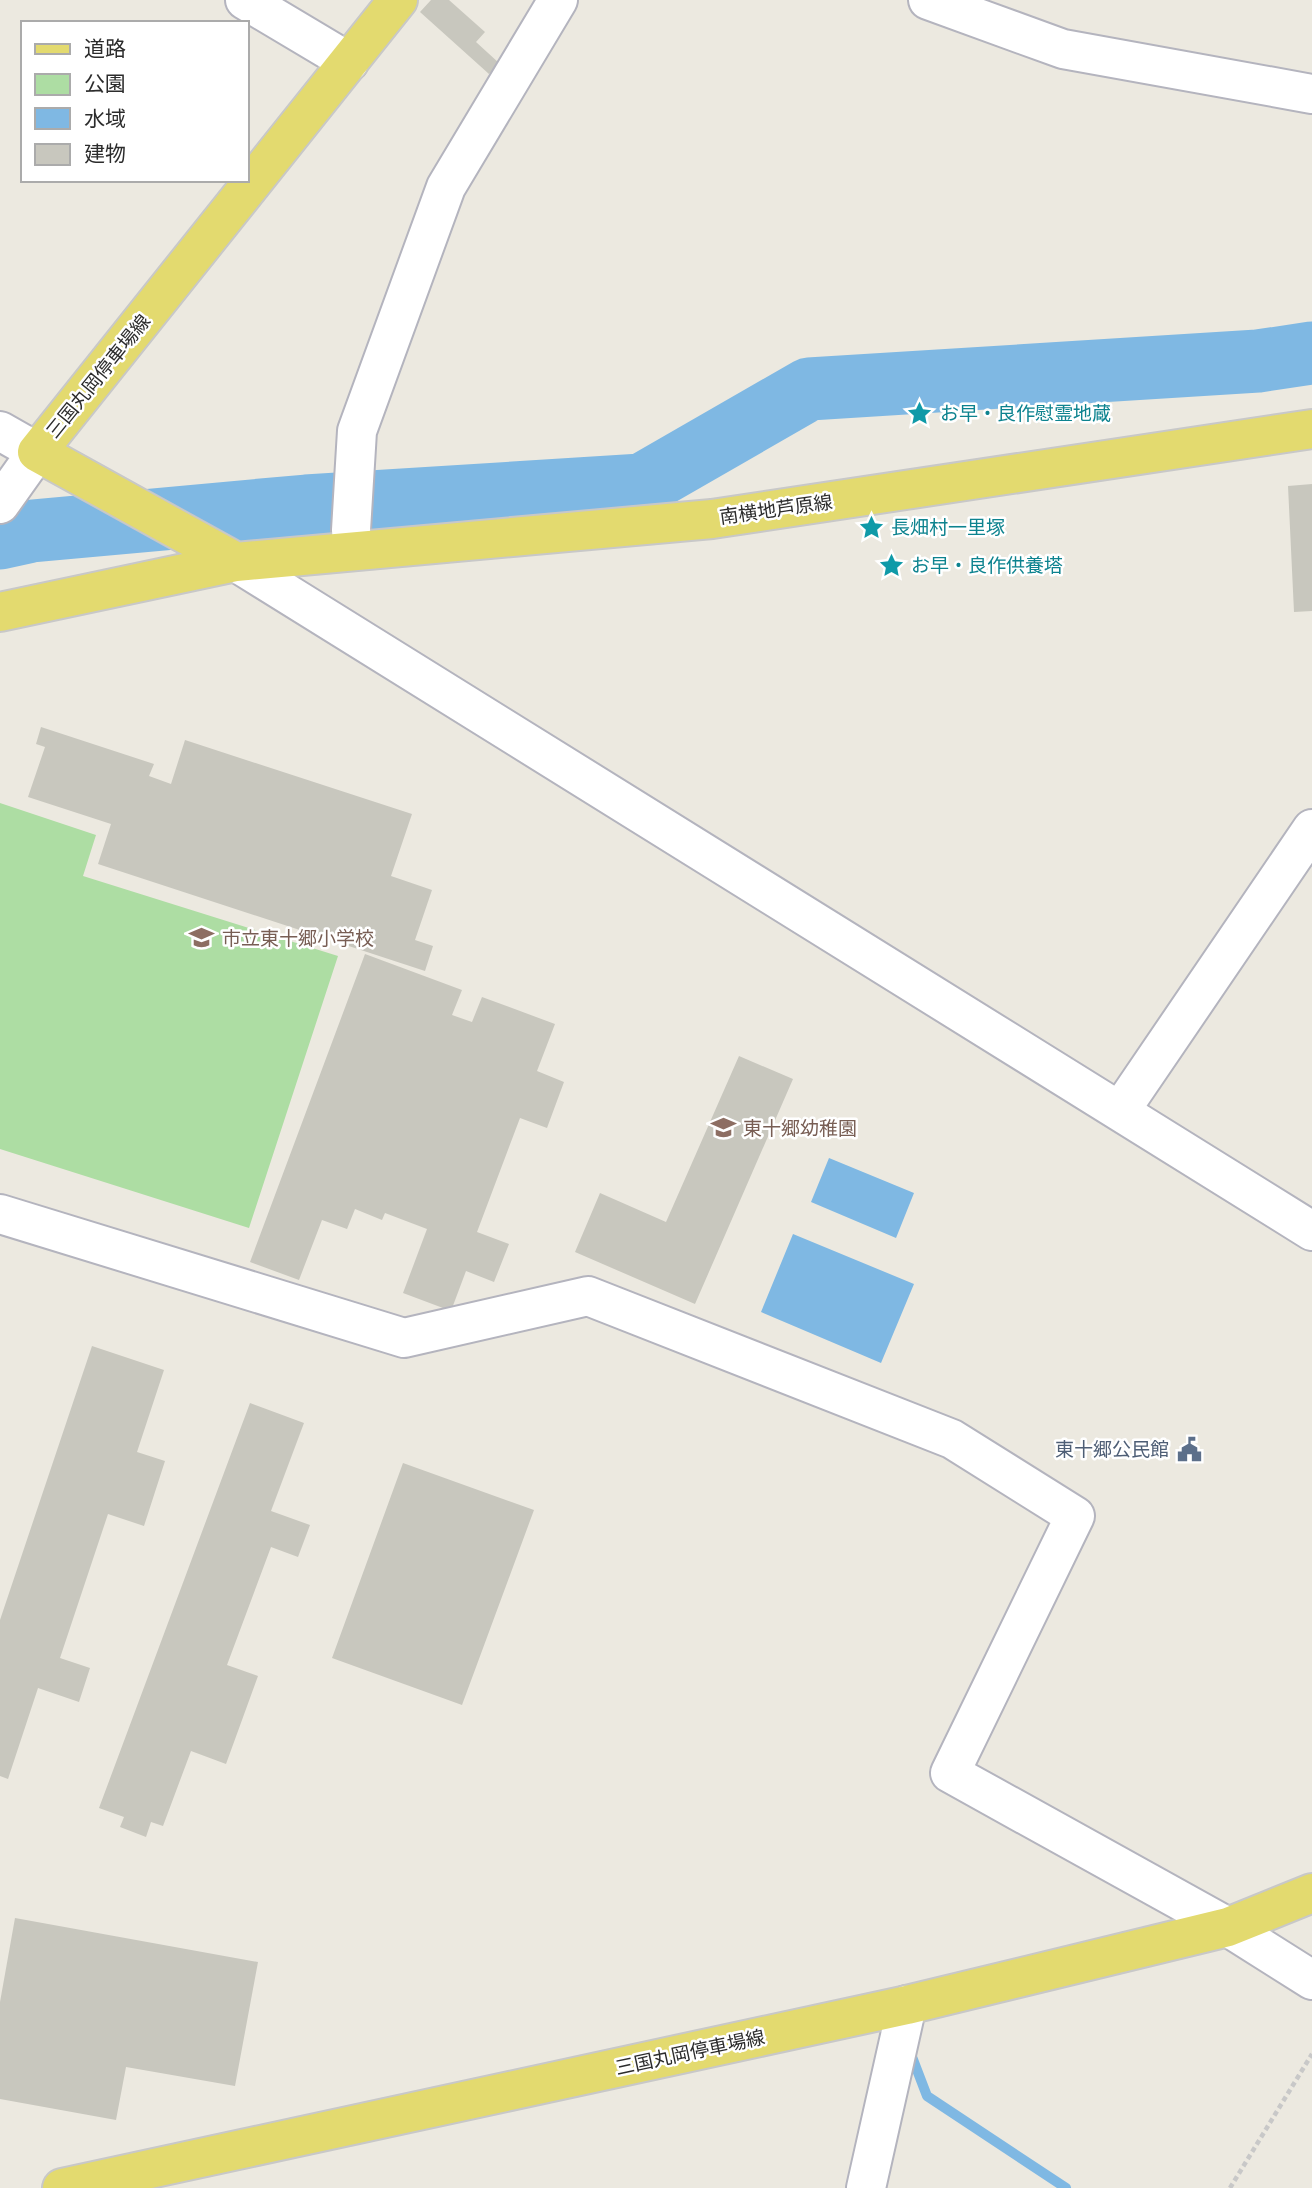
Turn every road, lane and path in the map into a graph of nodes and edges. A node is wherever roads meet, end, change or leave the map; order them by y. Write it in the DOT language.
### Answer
graph roads {
  1 [pos="245,0"];
  2 [pos="398,0"];
  3 [pos="558,0"];
  4 [pos="928,0"];
  5 [pos="349,62"];
  6 [pos="1312,94"];
  7 [pos="1312,429"];
  8 [pos="0,431"];
  9 [pos="37,452"];
  10 [pos="0,504"];
  11 [pos="353,551"];
  12 [pos="236,562"];
  13 [pos="0,612"];
  14 [pos="1312,829"];
  15 [pos="1120,1111"];
  16 [pos="0,1214"];
  17 [pos="1312,1231"];
  18 [pos="1312,1893"];
  19 [pos="1228,1927"];
  20 [pos="1312,1980"];
  21 [pos="907,2005"];
  22 [pos="1312,2054"];
  23 [pos="62,2188"];
  24 [pos="866,2188"];
  25 [pos="1230,2188"];
  1 -- 5 [label="street"];
  2 -- 5 [label="main road, 三国丸岡停車場線"];
  3 -- 11 [label="street"];
  4 -- 6 [label="street"];
  5 -- 9 [label="main road, 三国丸岡停車場線"];
  7 -- 11 [label="main road, 南横地芦原線"];
  8 -- 9 [label="street"];
  9 -- 10 [label="street"];
  9 -- 12 [label="main road, 三国丸岡停車場線"];
  11 -- 12 [label="main road, 南横地芦原線"];
  12 -- 13 [label="main road"];
  12 -- 15 [label="street"];
  14 -- 15 [label="street"];
  15 -- 17 [label="street"];
  16 -- 19 [label="street"];
  18 -- 19 [label="main road, 三国丸岡停車場線"];
  19 -- 20 [label="street"];
  19 -- 21 [label="main road, 三国丸岡停車場線"];
  21 -- 23 [label="main road, 三国丸岡停車場線"];
  21 -- 24 [label="street"];
  22 -- 25 [label="path"];
}
